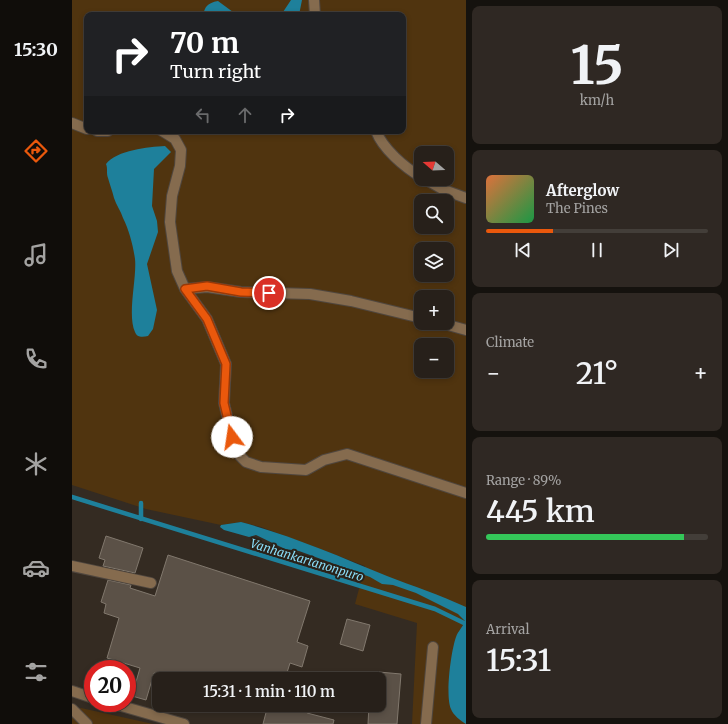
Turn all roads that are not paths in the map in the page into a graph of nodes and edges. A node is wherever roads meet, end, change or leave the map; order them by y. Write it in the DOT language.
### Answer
graph roads {
  1 [pos="314,0"];
  2 [pos="315,12"];
  3 [pos="72,123"];
  4 [pos="84,128"];
  5 [pos="167,134"];
  6 [pos="378,134"];
  7 [pos="414,172"];
  8 [pos="437,186"];
  9 [pos="466,198"];
  10 [pos="185,289"];
  11 [pos="414,316"];
  12 [pos="454,327"];
  13 [pos="466,330"];
  14 [pos="466,493"];
  15 [pos="72,566"];
  16 [pos="151,583"];
  17 [pos="433,647"];
  18 [pos="72,691"];
  19 [pos="84,695"];
  20 [pos="72,709"];
  21 [pos="136,710"];
  22 [pos="87,724"];
  23 [pos="184,724"];
  24 [pos="426,724"];
  1 -- 2 [label="street"];
  3 -- 4 [label="street"];
  5 -- 10 [label="street"];
  6 -- 7 [label="street"];
  8 -- 9 [label="street"];
  10 -- 11 [label="street"];
  10 -- 14 [label="street"];
  12 -- 13 [label="street"];
  15 -- 16 [label="street"];
  17 -- 24 [label="street"];
  18 -- 19 [label="street"];
  20 -- 22 [label="street"];
  21 -- 23 [label="street"];
}
